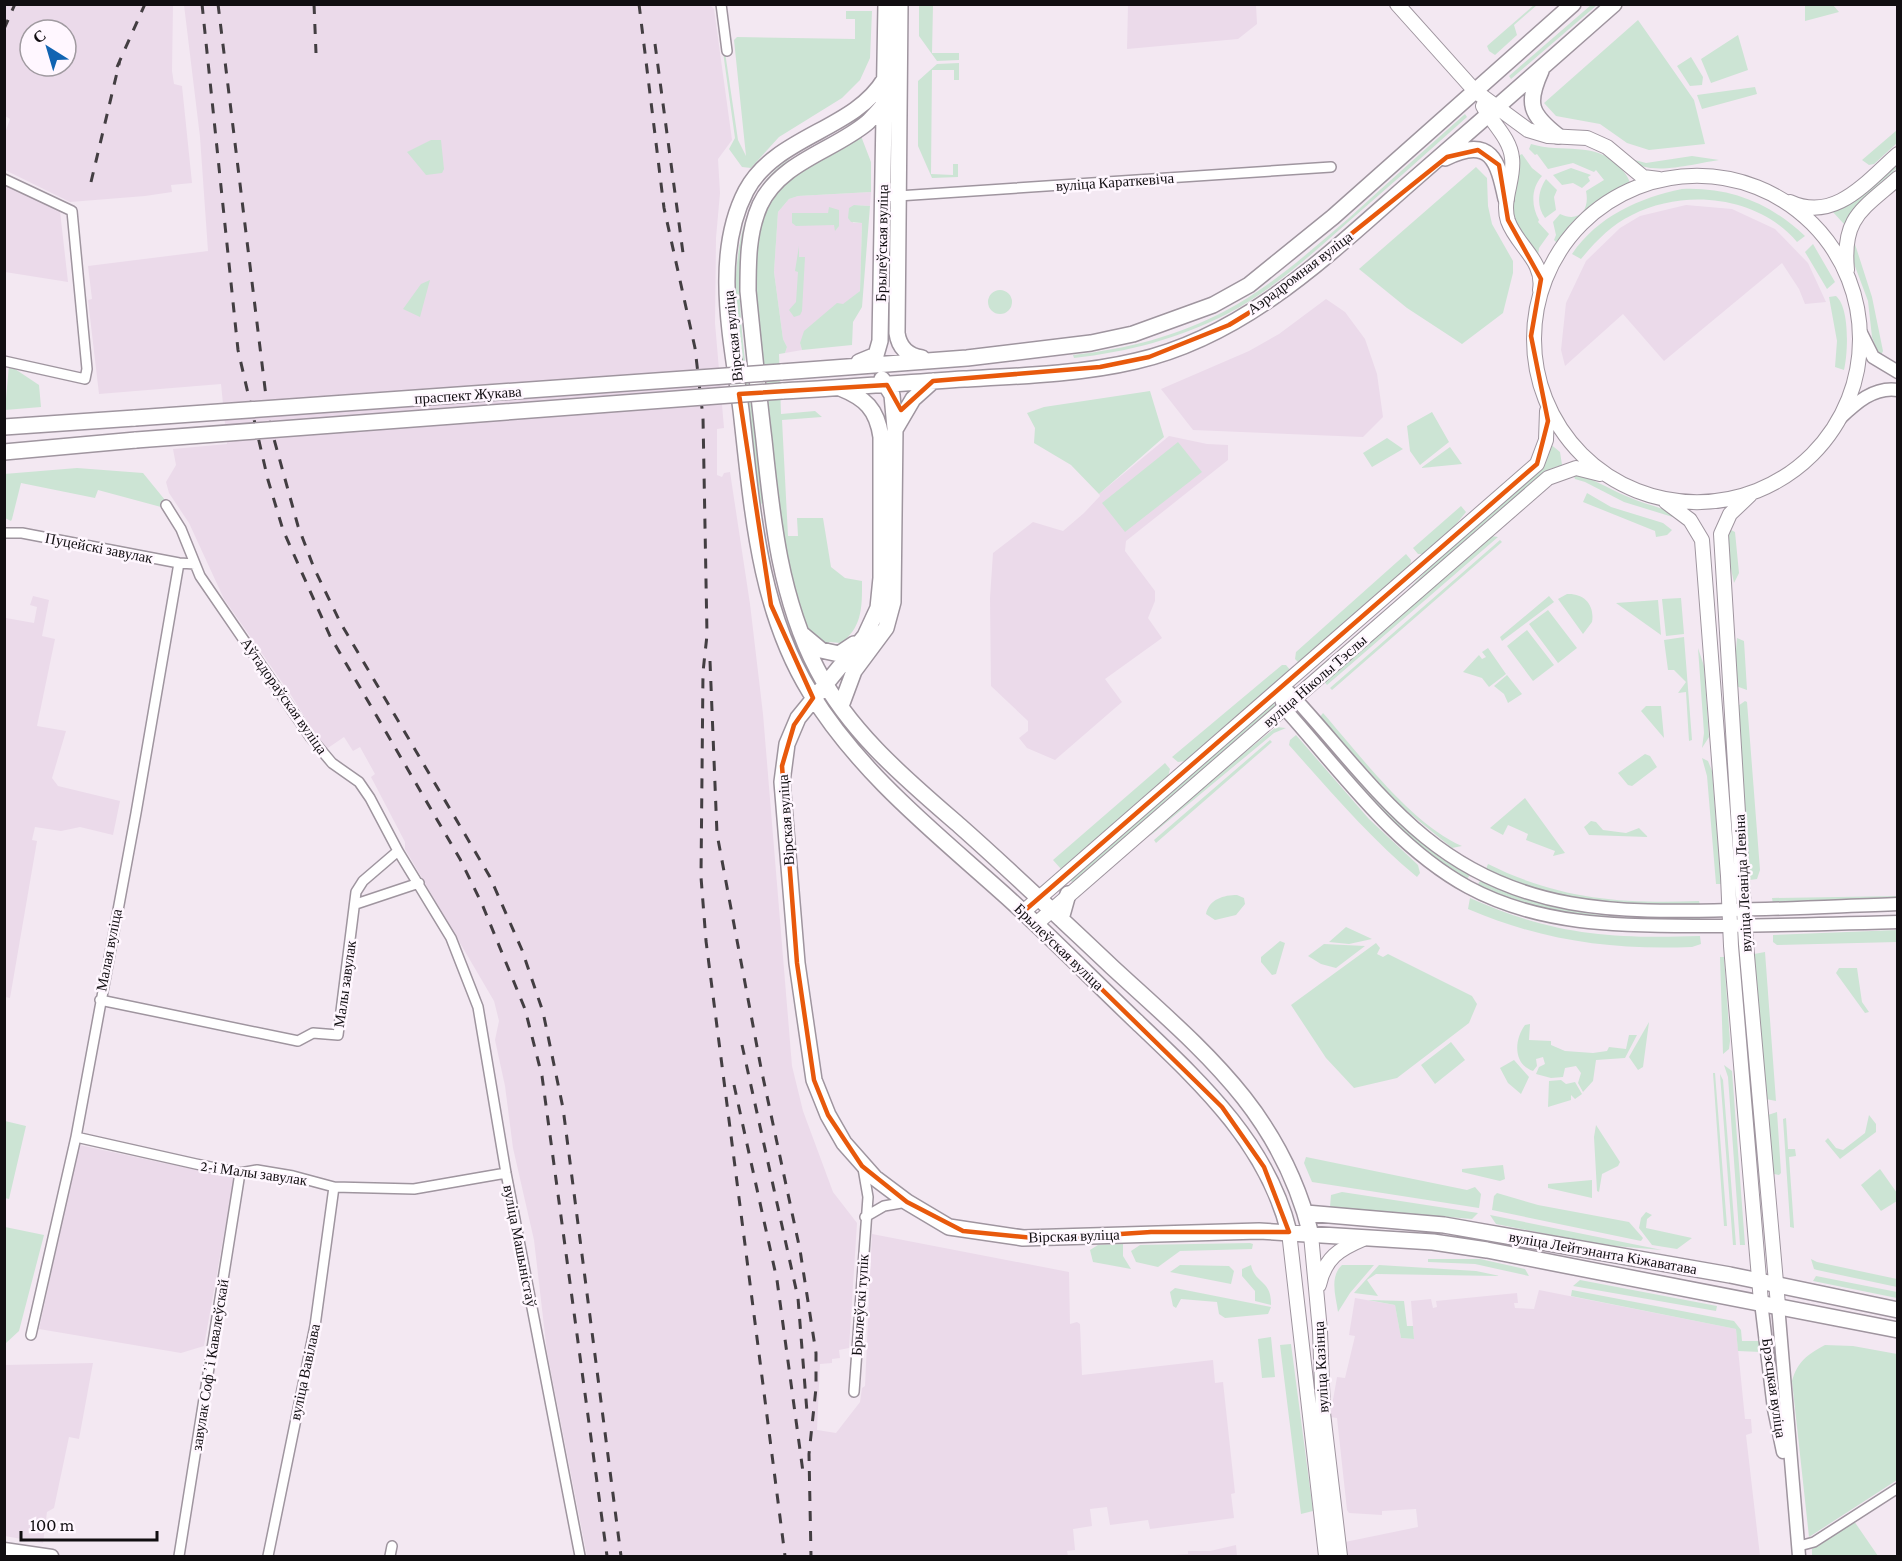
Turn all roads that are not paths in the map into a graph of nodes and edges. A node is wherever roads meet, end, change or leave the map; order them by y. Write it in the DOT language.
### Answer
graph roads {
  1 [pos="721,4"];
  2 [pos="886,4"];
  3 [pos="900,4"];
  4 [pos="1397,4"];
  5 [pos="1573,4"];
  6 [pos="1614,4"];
  7 [pos="727,51"];
  8 [pos="1544,66"];
  9 [pos="884,80"];
  10 [pos="899,83"];
  11 [pos="1475,91"];
  12 [pos="862,103"];
  13 [pos="884,105"];
  14 [pos="1493,111"];
  15 [pos="866,123"];
  16 [pos="900,133"];
  17 [pos="884,135"];
  18 [pos="1558,135"];
  19 [pos="1898,154"];
  20 [pos="1331,167"];
  21 [pos="1429,167"];
  22 [pos="1898,178"];
  23 [pos="4,179"];
  24 [pos="1664,179"];
  25 [pos="900,196"];
  26 [pos="883,197"];
  27 [pos="1506,199"];
  28 [pos="1785,200"];
  29 [pos="1848,275"];
  30 [pos="1539,295"];
  31 [pos="1861,333"];
  32 [pos="931,360"];
  33 [pos="4,361"];
  34 [pos="845,367"];
  35 [pos="1898,372"];
  36 [pos="933,381"];
  37 [pos="887,385"];
  38 [pos="840,388"];
  39 [pos="1898,390"];
  40 [pos="1546,409"];
  41 [pos="1838,420"];
  42 [pos="4,427"];
  43 [pos="896,428"];
  44 [pos="4,452"];
  45 [pos="1605,476"];
  46 [pos="1751,494"];
  47 [pos="1665,501"];
  48 [pos="166,505"];
  49 [pos="4,533"];
  50 [pos="178,563"];
  51 [pos="195,564"];
  52 [pos="870,630"];
  53 [pos="802,634"];
  54 [pos="825,683"];
  55 [pos="1278,690"];
  56 [pos="813,697"];
  57 [pos="1295,699"];
  58 [pos="841,706"];
  59 [pos="1284,708"];
  60 [pos="398,851"];
  61 [pos="419,883"];
  62 [pos="1042,893"];
  63 [pos="1068,894"];
  64 [pos="356,903"];
  65 [pos="1898,904"];
  66 [pos="1729,910"];
  67 [pos="1744,910"];
  68 [pos="1023,912"];
  69 [pos="1056,914"];
  70 [pos="1898,922"];
  71 [pos="1036,924"];
  72 [pos="1730,926"];
  73 [pos="1745,926"];
  74 [pos="451,939"];
  75 [pos="1146,998"];
  76 [pos="100,1000"];
  77 [pos="1130,1015"];
  78 [pos="76,1137"];
  79 [pos="862,1166"];
  80 [pos="240,1173"];
  81 [pos="506,1173"];
  82 [pos="334,1187"];
  83 [pos="907,1202"];
  84 [pos="1306,1213"];
  85 [pos="866,1217"];
  86 [pos="1289,1232"];
  87 [pos="1311,1235"];
  88 [pos="1363,1239"];
  89 [pos="1758,1281"];
  90 [pos="1776,1284"];
  91 [pos="1317,1299"];
  92 [pos="1761,1302"];
  93 [pos="1778,1305"];
  94 [pos="1898,1310"];
  95 [pos="1898,1330"];
  96 [pos="31,1335"];
  97 [pos="854,1392"];
  98 [pos="1898,1488"];
  99 [pos="1793,1494"];
  100 [pos="392,1546"];
  101 [pos="4,1549"];
  102 [pos="1799,1551"];
  103 [pos="52,1557"];
  104 [pos="179,1557"];
  105 [pos="268,1557"];
  106 [pos="390,1557"];
  107 [pos="580,1557"];
  108 [pos="1326,1557"];
  109 [pos="1340,1557"];
  1 -- 7 [label="street"];
  2 -- 9 [label="main road, Брылеўская вуліца"];
  3 -- 10 [label="main road, Брылеўская вуліца"];
  4 -- 11 [label="main road"];
  5 -- 11 [label="main road, Аэрадромная вуліца"];
  6 -- 8 [label="main road, Аэрадромная вуліца"];
  8 -- 14 [label="main road, Аэрадромная вуліца"];
  8 -- 18 [label="main road"];
  9 -- 12 [label="main road, Вірская вуліца"];
  9 -- 13 [label="main road, Брылеўская вуліца"];
  10 -- 13 [label="main road, Вірская вуліца"];
  10 -- 16 [label="main road, Брылеўская вуліца"];
  11 -- 14 [label="main road"];
  11 -- 32 [label="main road, Аэрадромная вуліца"];
  12 -- 13 [label="main road"];
  12 -- 56 [label="main road, Вірская вуліца"];
  13 -- 15 [label="main road, Вірская вуліца"];
  13 -- 16 [label="main road"];
  13 -- 17 [label="main road, Брылеўская вуліца"];
  14 -- 18 [label="main road"];
  14 -- 21 [label="main road, Аэрадромная вуліца"];
  14 -- 27 [label="main road"];
  15 -- 17 [label="main road"];
  15 -- 53 [label="main road, Вірская вуліца"];
  16 -- 25 [label="main road, Брылеўская вуліца"];
  17 -- 26 [label="main road, Брылеўская вуліца"];
  18 -- 24 [label="main road"];
  19 -- 28 [label="main road"];
  20 -- 25 [label="street, вуліца Караткевіча"];
  21 -- 27 [label="main road"];
  21 -- 36 [label="main road, Аэрадромная вуліца"];
  22 -- 29 [label="main road"];
  23 -- 33 [label="street"];
  24 -- 28 [label="main road"];
  24 -- 30 [label="main road"];
  25 -- 26 [label="street, вуліца Караткевіча"];
  25 -- 32 [label="main road, Брылеўская вуліца"];
  26 -- 34 [label="main road, Брылеўская вуліца"];
  27 -- 30 [label="main road"];
  28 -- 29 [label="main road"];
  29 -- 31 [label="main road"];
  30 -- 40 [label="main road"];
  31 -- 35 [label="street"];
  31 -- 41 [label="main road"];
  32 -- 34 [label="main road, праспект Жукава"];
  34 -- 37 [label="main road"];
  34 -- 42 [label="main road, праспект Жукава, bridge"];
  36 -- 37 [label="main road, Аэрадромная вуліца"];
  36 -- 43 [label="main road"];
  37 -- 38 [label="main road, Аэрадромная вуліца"];
  37 -- 43 [label="main road"];
  38 -- 44 [label="main road, праспект Жукава, bridge"];
  38 -- 52 [label="main road"];
  39 -- 41 [label="street"];
  40 -- 45 [label="main road"];
  40 -- 55 [label="main road, вуліца Ніколы Тэслы"];
  41 -- 46 [label="main road"];
  43 -- 58 [label="main road"];
  45 -- 47 [label="main road"];
  45 -- 57 [label="main road, вуліца Ніколы Тэслы"];
  46 -- 47 [label="main road"];
  46 -- 67 [label="main road, вуліца Леаніда Левіна"];
  47 -- 66 [label="main road, вуліца Леаніда Левіна"];
  48 -- 51 [label="street, Аўтадораўская вуліца"];
  49 -- 50 [label="street, Пуцейскі завулак"];
  50 -- 51 [label="street, Пуцейскі завулак"];
  50 -- 76 [label="street, Малая вуліца"];
  51 -- 60 [label="street, Аўтадораўская вуліца"];
  52 -- 53 [label="main road"];
  52 -- 54 [label="main road"];
  53 -- 54 [label="main road, Вірская вуліца"];
  54 -- 56 [label="main road"];
  54 -- 58 [label="main road, Брылеўская вуліца"];
  55 -- 57 [label="street"];
  55 -- 59 [label="street"];
  55 -- 62 [label="main road, вуліца Ніколы Тэслы"];
  56 -- 68 [label="main road, Брылеўская вуліца"];
  56 -- 79 [label="main road, Вірская вуліца"];
  57 -- 59 [label="main road, вуліца Ніколы Тэслы"];
  57 -- 66 [label="street"];
  58 -- 62 [label="main road, Брылеўская вуліца"];
  59 -- 63 [label="main road, вуліца Ніколы Тэслы"];
  59 -- 72 [label="street"];
  60 -- 61 [label="street, Аўтадораўская вуліца"];
  60 -- 64 [label="street, Малы завулак"];
  61 -- 64 [label="street"];
  61 -- 74 [label="street, Аўтадораўская вуліца"];
  62 -- 68 [label="main road, вуліца Ніколы Тэслы"];
  62 -- 69 [label="main road, Брылеўская вуліца"];
  63 -- 69 [label="main road"];
  64 -- 76 [label="street, Малы завулак"];
  65 -- 67 [label="street"];
  66 -- 67 [label="street"];
  66 -- 72 [label="main road, вуліца Леаніда Левіна"];
  67 -- 73 [label="main road, вуліца Леаніда Левіна"];
  68 -- 71 [label="main road, Брылеўская вуліца"];
  69 -- 71 [label="main road"];
  69 -- 75 [label="main road, Брылеўская вуліца"];
  70 -- 73 [label="street"];
  71 -- 77 [label="main road, Брылеўская вуліца"];
  72 -- 73 [label="street"];
  72 -- 89 [label="main road, вуліца Леаніда Левіна"];
  73 -- 90 [label="main road, вуліца Леаніда Левіна"];
  74 -- 81 [label="street, вуліца Машыністаў"];
  75 -- 77 [label="main road"];
  75 -- 84 [label="main road, Брылеўская вуліца"];
  76 -- 78 [label="street, Малая вуліца"];
  77 -- 86 [label="main road, Брылеўская вуліца"];
  78 -- 80 [label="street, 2-і Малы завулак"];
  78 -- 96 [label="street, Малая вуліца"];
  79 -- 83 [label="main road, Вірская вуліца"];
  79 -- 85 [label="street, Брылеўскі тупік"];
  80 -- 82 [label="street, 2-і Малы завулак"];
  80 -- 104 [label="street, завулак Софʼі Кавалеўскай"];
  81 -- 82 [label="street, 2-і Малы завулак"];
  81 -- 107 [label="street, вуліца Машыністаў"];
  82 -- 105 [label="street, вуліца Вавілава"];
  83 -- 85 [label="street"];
  83 -- 86 [label="main road, Вірская вуліца"];
  84 -- 87 [label="main road, вуліца Казінца"];
  84 -- 89 [label="main road, вуліца Лейтэнанта Кіжаватава"];
  85 -- 97 [label="street, Брылеўскі тупік"];
  86 -- 87 [label="main road, Вірская вуліца"];
  86 -- 108 [label="main road, вуліца Казінца"];
  87 -- 88 [label="main road, вуліца Лейтэнанта Кіжаватава"];
  87 -- 91 [label="main road, вуліца Казінца"];
  88 -- 91 [label="main road"];
  88 -- 92 [label="main road, вуліца Лейтэнанта Кіжаватава"];
  89 -- 90 [label="main road, вуліца Лейтэнанта Кіжаватава"];
  89 -- 92 [label="main road, Брэсцкая вуліца"];
  90 -- 93 [label="main road, Брэсцкая вуліца"];
  90 -- 94 [label="main road, вуліца Лейтэнанта Кіжаватава"];
  91 -- 109 [label="main road, вуліца Казінца"];
  92 -- 93 [label="main road, вуліца Лейтэнанта Кіжаватава"];
  92 -- 99 [label="street, Брэсцкая вуліца"];
  93 -- 95 [label="main road, вуліца Лейтэнанта Кіжаватава"];
  93 -- 99 [label="street, Брэсцкая вуліца"];
  98 -- 102 [label="street"];
  99 -- 102 [label="street, Брэсцкая вуліца"];
  100 -- 106 [label="street"];
  101 -- 103 [label="street"];
}
